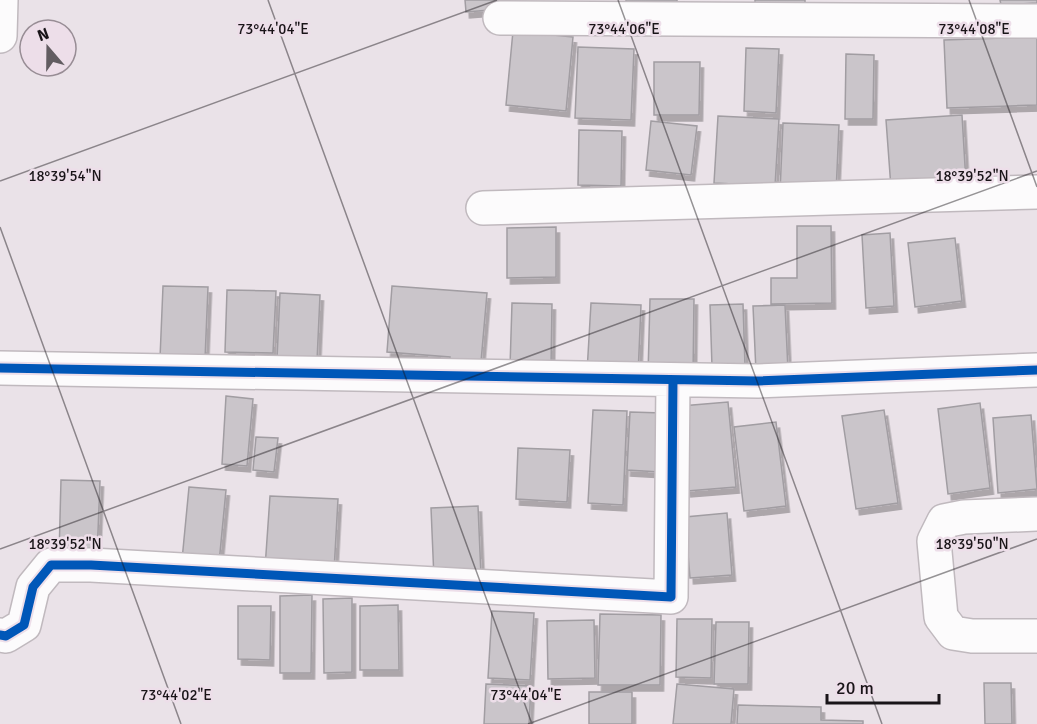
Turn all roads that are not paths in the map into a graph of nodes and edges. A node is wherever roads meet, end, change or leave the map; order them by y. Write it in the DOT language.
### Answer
graph roads {
  1 [pos="1,0"];
  2 [pos="500,18"];
  3 [pos="1037,21"];
  4 [pos="0,36"];
  5 [pos="1037,192"];
  6 [pos="483,208"];
  7 [pos="0,368"];
  8 [pos="1037,370"];
  9 [pos="674,380"];
  10 [pos="1037,514"];
  11 [pos="0,635"];
  12 [pos="1037,636"];
  1 -- 4 [label="street"];
  2 -- 3 [label="street"];
  5 -- 6 [label="street"];
  7 -- 9 [label="street"];
  8 -- 9 [label="street"];
  9 -- 11 [label="street"];
  10 -- 12 [label="street"];
}
